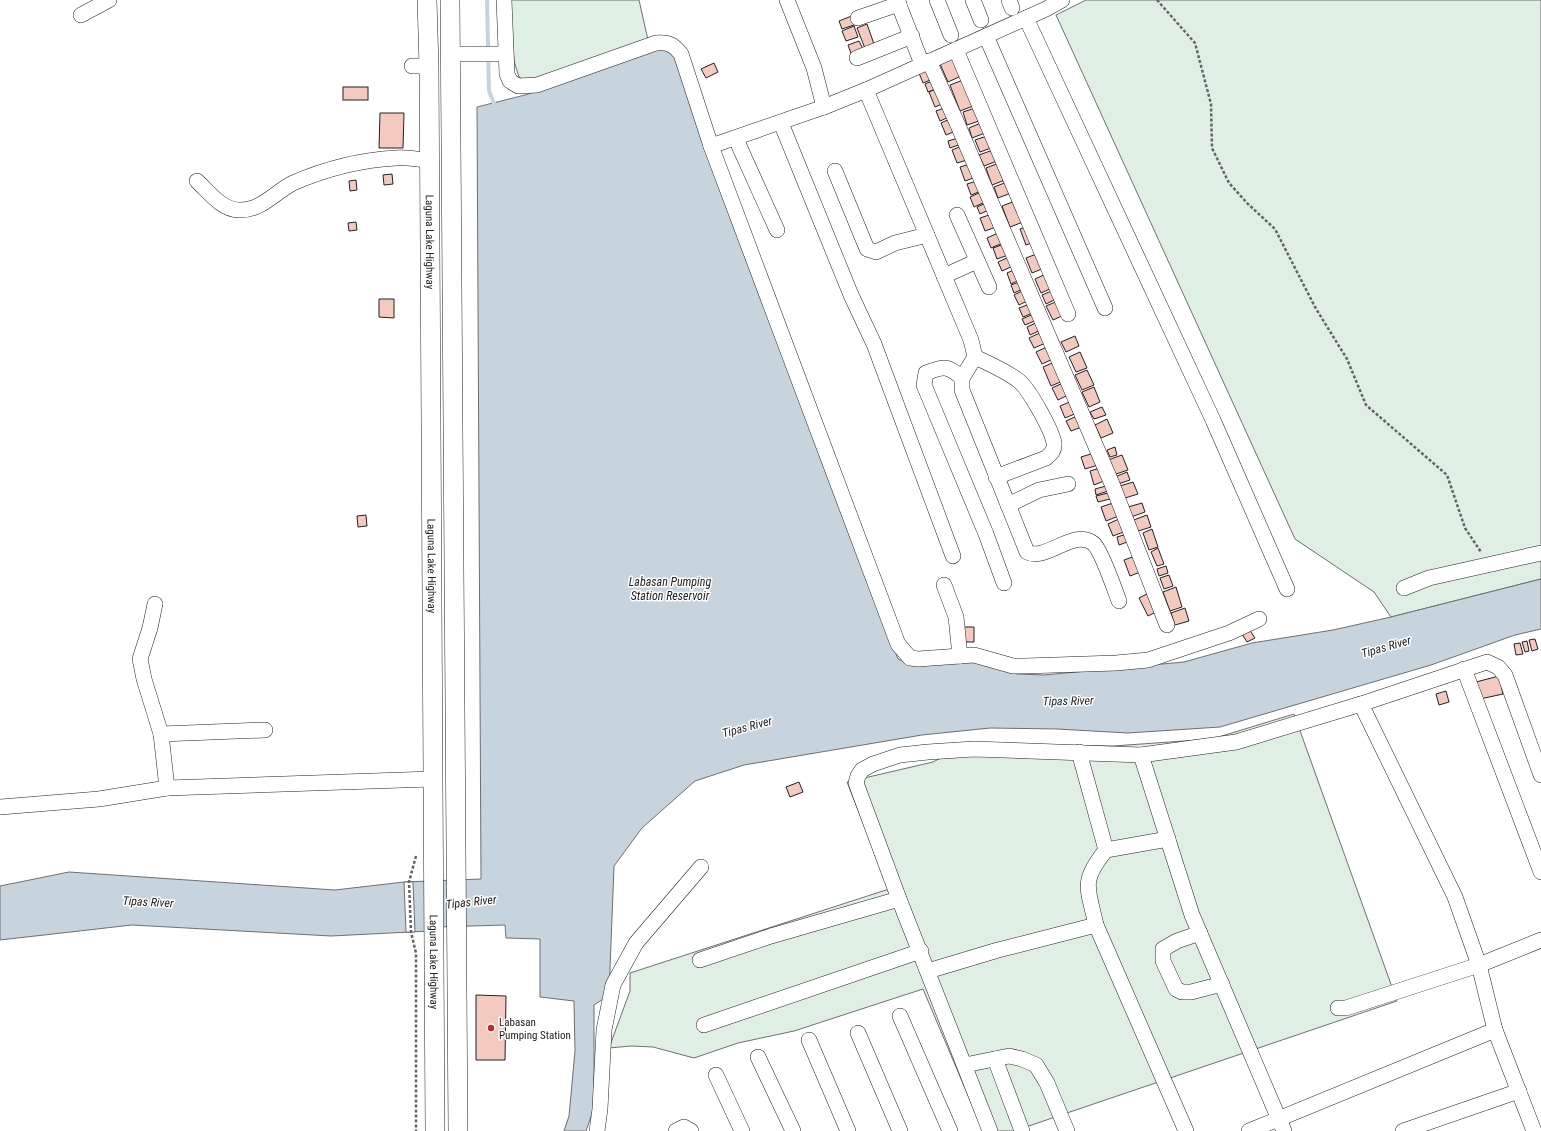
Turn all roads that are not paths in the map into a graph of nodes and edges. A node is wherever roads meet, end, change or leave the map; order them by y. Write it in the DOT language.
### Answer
graph roads {
  1 [pos="108,0"];
  2 [pos="427,0"];
  3 [pos="450,0"];
  4 [pos="504,0"];
  5 [pos="787,0"];
  6 [pos="937,0"];
  7 [pos="973,0"];
  8 [pos="1062,0"];
  9 [pos="898,2"];
  10 [pos="81,15"];
  11 [pos="858,18"];
  12 [pos="1026,18"];
  13 [pos="981,20"];
  14 [pos="951,35"];
  15 [pos="912,36"];
  16 [pos="986,36"];
  17 [pos="956,50"];
  18 [pos="456,54"];
  19 [pos="499,54"];
  20 [pos="857,58"];
  21 [pos="925,63"];
  22 [pos="866,90"];
  23 [pos="824,107"];
  24 [pos="780,123"];
  25 [pos="736,139"];
  26 [pos="711,146"];
  27 [pos="430,160"];
  28 [pos="835,171"];
  29 [pos="197,182"];
  30 [pos="957,215"];
  31 [pos="777,230"];
  32 [pos="927,235"];
  33 [pos="977,261"];
  34 [pos="944,276"];
  35 [pos="989,287"];
  36 [pos="1105,308"];
  37 [pos="430,312"];
  38 [pos="452,312"];
  39 [pos="1068,314"];
  40 [pos="976,357"];
  41 [pos="962,378"];
  42 [pos="996,477"];
  43 [pos="1068,484"];
  44 [pos="1008,505"];
  45 [pos="1541,553"];
  46 [pos="953,556"];
  47 [pos="1004,583"];
  48 [pos="944,585"];
  49 [pos="1404,588"];
  50 [pos="1287,590"];
  51 [pos="1119,601"];
  52 [pos="155,604"];
  53 [pos="1259,619"];
  54 [pos="1167,625"];
  55 [pos="960,656"];
  56 [pos="1464,669"];
  57 [pos="1361,704"];
  58 [pos="265,730"];
  59 [pos="161,734"];
  60 [pos="1079,752"];
  61 [pos="1141,755"];
  62 [pos="1541,775"];
  63 [pos="432,779"];
  64 [pos="167,788"];
  65 [pos="0,807"];
  66 [pos="1168,839"];
  67 [pos="1106,850"];
  68 [pos="701,867"];
  69 [pos="1541,872"];
  70 [pos="899,899"];
  71 [pos="1096,925"];
  72 [pos="1200,933"];
  73 [pos="1541,940"];
  74 [pos="920,951"];
  75 [pos="700,960"];
  76 [pos="1479,965"];
  77 [pos="928,971"];
  78 [pos="1222,984"];
  79 [pos="1338,1008"];
  80 [pos="900,1016"];
  81 [pos="704,1025"];
  82 [pos="1494,1030"];
  83 [pos="858,1033"];
  84 [pos="809,1040"];
  85 [pos="758,1058"];
  86 [pos="995,1059"];
  87 [pos="965,1065"];
  88 [pos="716,1075"];
  89 [pos="1519,1091"];
  90 [pos="1282,1125"];
  91 [pos="435,1131"];
  92 [pos="458,1131"];
  93 [pos="597,1131"];
  94 [pos="742,1131"];
  95 [pos="793,1131"];
  96 [pos="848,1131"];
  97 [pos="900,1131"];
  98 [pos="950,1131"];
  99 [pos="990,1131"];
  100 [pos="1022,1131"];
  101 [pos="1067,1131"];
  102 [pos="1186,1131"];
  103 [pos="1249,1131"];
  104 [pos="1403,1131"];
  105 [pos="1534,1131"];
  1 -- 10 [label="street"];
  2 -- 27 [label="main road, Laguna Lake Highway"];
  3 -- 18 [label="main road, Laguna Lake Highway"];
  4 -- 19 [label="street"];
  5 -- 23 [label="street"];
  6 -- 14 [label="street"];
  7 -- 13 [label="street"];
  8 -- 12 [label="street"];
  9 -- 11 [label="street"];
  9 -- 15 [label="street"];
  12 -- 16 [label="street"];
  12 -- 50 [label="street"];
  15 -- 20 [label="street"];
  15 -- 21 [label="street"];
  16 -- 17 [label="street"];
  16 -- 36 [label="street"];
  17 -- 21 [label="street"];
  17 -- 39 [label="street"];
  18 -- 19 [label="street"];
  18 -- 38 [label="main road, Laguna Lake Highway"];
  19 -- 26 [label="street"];
  21 -- 22 [label="street"];
  21 -- 54 [label="street"];
  22 -- 23 [label="street"];
  22 -- 32 [label="street"];
  23 -- 24 [label="street"];
  24 -- 25 [label="street"];
  24 -- 46 [label="street"];
  25 -- 26 [label="street"];
  25 -- 31 [label="street"];
  26 -- 55 [label="street"];
  27 -- 29 [label="street"];
  27 -- 37 [label="main road, Laguna Lake Highway"];
  28 -- 32 [label="street"];
  30 -- 33 [label="street"];
  32 -- 34 [label="street"];
  33 -- 34 [label="street"];
  33 -- 35 [label="street"];
  34 -- 40 [label="street"];
  37 -- 38 [label="main road"];
  37 -- 63 [label="main road, Laguna Lake Highway"];
  38 -- 92 [label="main road, Laguna Lake Highway"];
  40 -- 41 [label="street"];
  40 -- 42 [label="street"];
  41 -- 42 [label="street"];
  41 -- 47 [label="street"];
  42 -- 44 [label="street"];
  43 -- 44 [label="street"];
  44 -- 51 [label="street"];
  45 -- 49 [label="street"];
  48 -- 55 [label="street"];
  52 -- 59 [label="street"];
  53 -- 55 [label="street"];
  56 -- 57 [label="street"];
  56 -- 62 [label="street"];
  56 -- 69 [label="street"];
  57 -- 61 [label="street"];
  57 -- 76 [label="street"];
  58 -- 59 [label="street"];
  59 -- 64 [label="street"];
  60 -- 61 [label="street"];
  60 -- 67 [label="street"];
  60 -- 70 [label="street"];
  61 -- 66 [label="street"];
  63 -- 64 [label="street"];
  63 -- 91 [label="main road, Laguna Lake Highway"];
  64 -- 65 [label="street"];
  66 -- 67 [label="street"];
  66 -- 72 [label="street"];
  67 -- 71 [label="street"];
  68 -- 93 [label="street"];
  70 -- 74 [label="street"];
  70 -- 75 [label="street"];
  71 -- 77 [label="street"];
  71 -- 102 [label="street"];
  72 -- 78 [label="street"];
  72 -- 78 [label="street"];
  73 -- 76 [label="street"];
  74 -- 77 [label="street"];
  74 -- 81 [label="street"];
  76 -- 79 [label="street"];
  76 -- 82 [label="street"];
  77 -- 87 [label="street"];
  78 -- 90 [label="street"];
  80 -- 98 [label="street"];
  82 -- 89 [label="street"];
  82 -- 90 [label="street"];
  83 -- 97 [label="street"];
  84 -- 96 [label="street"];
  85 -- 95 [label="street"];
  86 -- 87 [label="street"];
  86 -- 100 [label="street"];
  86 -- 101 [label="street"];
  87 -- 99 [label="street"];
  88 -- 94 [label="street"];
  89 -- 104 [label="street"];
  89 -- 105 [label="street"];
  90 -- 103 [label="street"];
}
